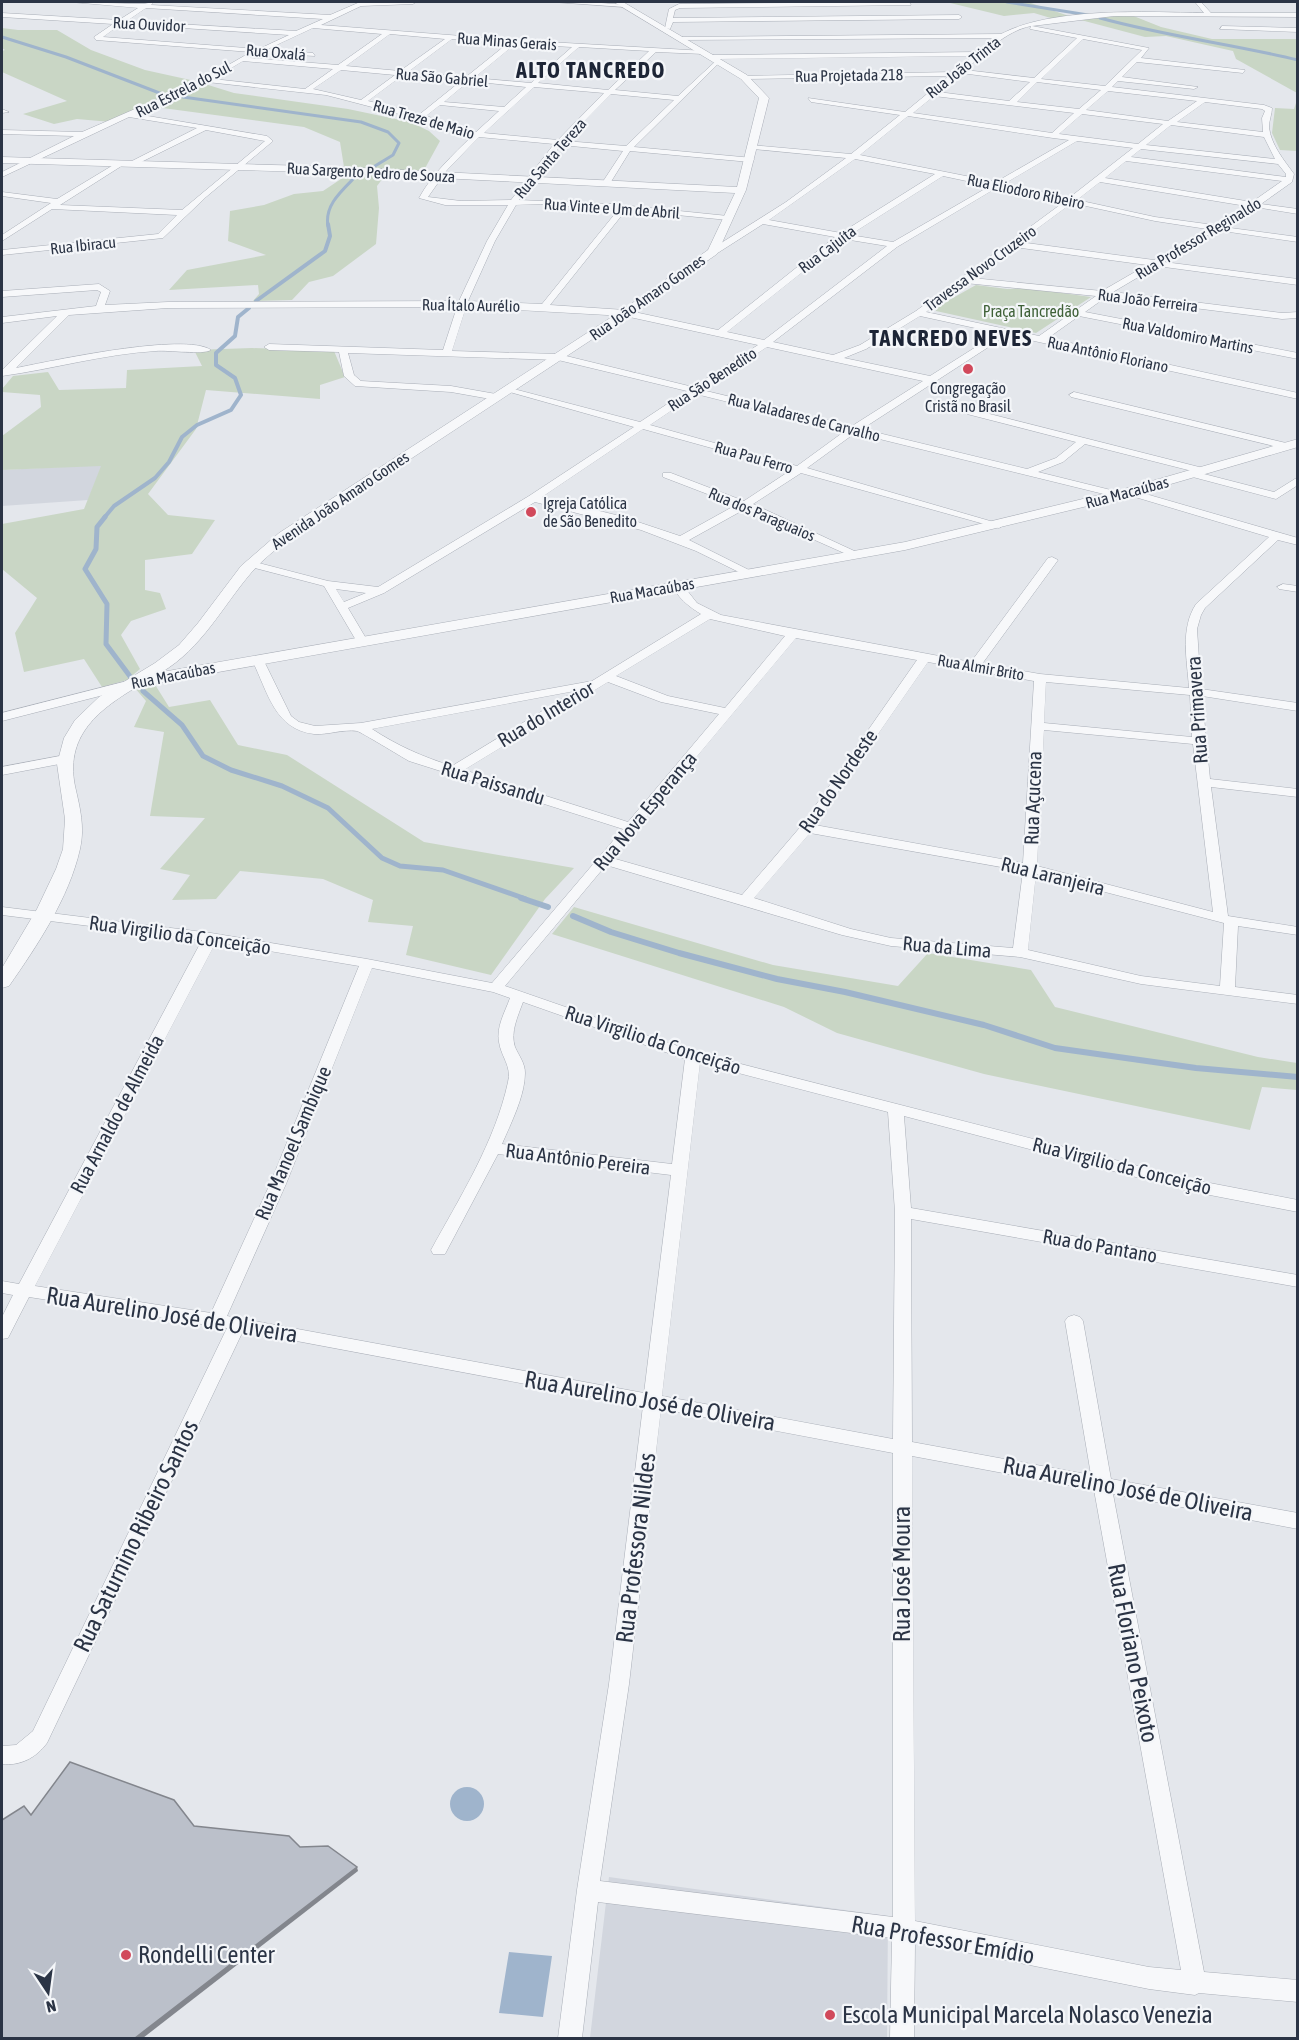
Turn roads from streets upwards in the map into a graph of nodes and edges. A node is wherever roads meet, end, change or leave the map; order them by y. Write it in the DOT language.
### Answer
graph roads {
  1 [pos="74,2"];
  2 [pos="362,2"];
  3 [pos="413,2"];
  4 [pos="556,2"];
  5 [pos="1198,2"];
  6 [pos="621,3"];
  7 [pos="148,4"];
  8 [pos="909,4"];
  9 [pos="790,5"];
  10 [pos="2,15"];
  11 [pos="1210,15"];
  12 [pos="1298,15"];
  13 [pos="330,17"];
  14 [pos="959,17"];
  15 [pos="796,19"];
  16 [pos="670,20"];
  17 [pos="119,23"];
  18 [pos="311,26"];
  19 [pos="1021,26"];
  20 [pos="1222,28"];
  21 [pos="1298,30"];
  22 [pos="667,31"];
  23 [pos="389,32"];
  24 [pos="296,33"];
  25 [pos="1002,36"];
  26 [pos="451,37"];
  27 [pos="1082,37"];
  28 [pos="680,39"];
  29 [pos="513,42"];
  30 [pos="577,46"];
  31 [pos="261,50"];
  32 [pos="654,50"];
  33 [pos="980,54"];
  34 [pos="317,55"];
  35 [pos="711,57"];
  36 [pos="340,58"];
  37 [pos="242,59"];
  38 [pos="352,59"];
  39 [pos="1137,60"];
  40 [pos="339,68"];
  41 [pos="1220,69"];
  42 [pos="1244,71"];
  43 [pos="956,72"];
  44 [pos="403,73"];
  45 [pos="1211,75"];
  46 [pos="744,77"];
  47 [pos="465,79"];
  48 [pos="1117,79"];
  49 [pos="206,80"];
  50 [pos="1033,80"];
  51 [pos="1203,81"];
  52 [pos="531,85"];
  53 [pos="1194,87"];
  54 [pos="1106,89"];
  55 [pos="308,90"];
  56 [pos="611,92"];
  57 [pos="930,93"];
  58 [pos="1177,97"];
  59 [pos="678,98"];
  60 [pos="811,100"];
  61 [pos="1204,100"];
  62 [pos="364,101"];
  63 [pos="436,103"];
  64 [pos="1011,103"];
  65 [pos="506,109"];
  66 [pos="1082,112"];
  67 [pos="906,113"];
  68 [pos="131,115"];
  69 [pos="421,117"];
  70 [pos="1168,124"];
  71 [pos="206,127"];
  72 [pos="2,132"];
  73 [pos="84,134"];
  74 [pos="477,135"];
  75 [pos="1266,135"];
  76 [pos="1053,136"];
  77 [pos="1076,139"];
  78 [pos="559,143"];
  79 [pos="753,147"];
  80 [pos="1140,147"];
  81 [pos="628,149"];
  82 [pos="854,155"];
  83 [pos="1123,158"];
  84 [pos="2,160"];
  85 [pos="32,160"];
  86 [pos="750,160"];
  87 [pos="1281,162"];
  88 [pos="120,163"];
  89 [pos="135,163"];
  90 [pos="237,166"];
  91 [pos="942,173"];
  92 [pos="2,175"];
  93 [pos="440,175"];
  94 [pos="529,179"];
  95 [pos="1098,179"];
  96 [pos="1288,180"];
  97 [pos="606,183"];
  98 [pos="998,186"];
  99 [pos="741,190"];
  100 [pos="2,194"];
  101 [pos="513,201"];
  102 [pos="1070,201"];
  103 [pos="60,202"];
  104 [pos="1253,204"];
  105 [pos="52,207"];
  106 [pos="623,208"];
  107 [pos="1298,212"];
  108 [pos="185,213"];
  109 [pos="728,218"];
  110 [pos="764,222"];
  111 [pos="1214,229"];
  112 [pos="842,236"];
  113 [pos="2,238"];
  114 [pos="1298,240"];
  115 [pos="1012,244"];
  116 [pos="894,245"];
  117 [pos="713,252"];
  118 [pos="2,253"];
  119 [pos="1155,263"];
  120 [pos="963,280"];
  121 [pos="1298,282"];
  122 [pos="2,294"];
  123 [pos="1104,294"];
  124 [pos="464,303"];
  125 [pos="544,307"];
  126 [pos="100,308"];
  127 [pos="67,311"];
  128 [pos="919,313"];
  129 [pos="1077,313"];
  130 [pos="625,314"];
  131 [pos="1298,315"];
  132 [pos="2,320"];
  133 [pos="1006,332"];
  134 [pos="719,334"];
  135 [pos="1041,339"];
  136 [pos="766,343"];
  137 [pos="269,347"];
  138 [pos="343,349"];
  139 [pos="206,350"];
  140 [pos="447,352"];
  141 [pos="1298,356"];
  142 [pos="558,357"];
  143 [pos="835,358"];
  144 [pos="3,374"];
  145 [pos="934,380"];
  146 [pos="509,388"];
  147 [pos="694,390"];
  148 [pos="1074,395"];
  149 [pos="1298,396"];
  150 [pos="496,397"];
  151 [pos="970,412"];
  152 [pos="642,425"];
  153 [pos="854,429"];
  154 [pos="1084,440"];
  155 [pos="1292,444"];
  156 [pos="800,470"];
  157 [pos="1026,471"];
  158 [pos="1198,472"];
  159 [pos="667,475"];
  160 [pos="1298,480"];
  161 [pos="1124,494"];
  162 [pos="533,498"];
  163 [pos="746,505"];
  164 [pos="999,525"];
  165 [pos="1275,537"];
  166 [pos="681,540"];
  167 [pos="1298,543"];
  168 [pos="856,555"];
  169 [pos="1052,560"];
  170 [pos="251,564"];
  171 [pos="749,574"];
  172 [pos="328,584"];
  173 [pos="678,586"];
  174 [pos="1283,587"];
  175 [pos="1298,589"];
  176 [pos="380,591"];
  177 [pos="341,607"];
  178 [pos="710,614"];
  179 [pos="793,634"];
  180 [pos="361,640"];
  181 [pos="182,650"];
  182 [pos="925,657"];
  183 [pos="258,660"];
  184 [pos="215,667"];
  185 [pos="974,667"];
  186 [pos="607,677"];
  187 [pos="1040,678"];
  188 [pos="131,684"];
  189 [pos="595,684"];
  190 [pos="1197,692"];
  191 [pos="1298,707"];
  192 [pos="727,712"];
  193 [pos="2,717"];
  194 [pos="1036,726"];
  195 [pos="361,727"];
  196 [pos="1199,741"];
  197 [pos="65,759"];
  198 [pos="454,770"];
  199 [pos="2,771"];
  200 [pos="1203,782"];
  201 [pos="1298,793"];
  202 [pos="631,827"];
  203 [pos="807,828"];
  204 [pos="603,860"];
  205 [pos="1030,868"];
  206 [pos="745,900"];
  207 [pos="2,911"];
  208 [pos="43,917"];
  209 [pos="1226,919"];
  210 [pos="1298,931"];
  211 [pos="212,937"];
  212 [pos="1020,953"];
  213 [pos="367,963"];
  214 [pos="2,982"];
  215 [pos="496,988"];
  216 [pos="1227,991"];
  217 [pos="518,996"];
  218 [pos="1298,1000"];
  219 [pos="693,1056"];
  220 [pos="896,1109"];
  221 [pos="493,1148"];
  222 [pos="681,1171"];
  223 [pos="1298,1206"];
  224 [pos="903,1212"];
  225 [pos="439,1250"];
  226 [pos="1298,1281"];
  227 [pos="2,1287"];
  228 [pos="22,1290"];
  229 [pos="216,1320"];
  230 [pos="1074,1321"];
  231 [pos="237,1325"];
  232 [pos="2,1333"];
  233 [pos="654,1401"];
  234 [pos="903,1447"];
  235 [pos="1102,1484"];
  236 [pos="1298,1521"];
  237 [pos="2,1755"];
  238 [pos="588,1890"];
  239 [pos="904,1929"];
  240 [pos="1195,1984"];
  241 [pos="1298,1991"];
  242 [pos="570,2038"];
  243 [pos="902,2038"];
  1 -- 7 [label="street"];
  2 -- 3 [label="street"];
  2 -- 13 [label="street, Rua Estrela do Sul"];
  4 -- 6 [label="street"];
  5 -- 11 [label="street"];
  6 -- 22 [label="street"];
  7 -- 13 [label="street"];
  7 -- 17 [label="street"];
  8 -- 9 [label="street"];
  9 -- 15 [label="street"];
  9 -- 16 [label="street"];
  10 -- 17 [label="street, Rua Ouvidor"];
  11 -- 12 [label="street, Rua João Trinta"];
  11 -- 19 [label="street, Rua João Trinta"];
  13 -- 18 [label="street, Rua Estrela do Sul"];
  14 -- 15 [label="street"];
  15 -- 16 [label="street"];
  16 -- 22 [label="street"];
  17 -- 24 [label="street, Rua Ouvidor"];
  17 -- 31 [label="street, Rua Oxalá"];
  18 -- 23 [label="street, Rua Minas Gerais"];
  18 -- 24 [label="street, Rua Estrela do Sul"];
  19 -- 25 [label="street, Rua João Trinta"];
  19 -- 27 [label="street"];
  20 -- 21 [label="street"];
  22 -- 28 [label="street"];
  23 -- 26 [label="street, Rua Minas Gerais"];
  23 -- 38 [label="street"];
  24 -- 31 [label="street, Rua Estrela do Sul"];
  25 -- 28 [label="street"];
  25 -- 33 [label="street, Rua João Trinta"];
  26 -- 29 [label="street, Rua Minas Gerais"];
  26 -- 44 [label="street"];
  27 -- 39 [label="street"];
  27 -- 50 [label="street"];
  28 -- 35 [label="street"];
  29 -- 30 [label="street, Rua Minas Gerais"];
  29 -- 47 [label="street"];
  30 -- 32 [label="street, Rua Minas Gerais"];
  30 -- 52 [label="street"];
  31 -- 34 [label="street, Rua Oxalá"];
  31 -- 37 [label="street, Rua Estrela do Sul"];
  32 -- 35 [label="street, Rua Minas Gerais"];
  32 -- 56 [label="street, Rua Santa Tereza"];
  33 -- 35 [label="street, Rua Minas Gerais"];
  33 -- 43 [label="street, Rua João Trinta"];
  35 -- 46 [label="street"];
  35 -- 59 [label="street"];
  36 -- 38 [label="street"];
  37 -- 40 [label="street, Rua São Gabriel"];
  37 -- 49 [label="street, Rua Estrela do Sul"];
  38 -- 40 [label="street"];
  39 -- 41 [label="street"];
  39 -- 48 [label="street"];
  40 -- 44 [label="street, Rua São Gabriel"];
  40 -- 55 [label="street"];
  41 -- 42 [label="street"];
  41 -- 45 [label="street"];
  43 -- 46 [label="street, Rua Projetada 218"];
  43 -- 50 [label="street, Rua Projetada 218"];
  43 -- 57 [label="street, Rua João Trinta"];
  44 -- 47 [label="street, Rua São Gabriel"];
  44 -- 62 [label="street"];
  46 -- 79 [label="street"];
  47 -- 52 [label="street, Rua São Gabriel"];
  47 -- 63 [label="street"];
  48 -- 53 [label="street"];
  48 -- 54 [label="street"];
  49 -- 55 [label="street, Rua Treze de Maio"];
  49 -- 68 [label="street, Rua Estrela do Sul"];
  50 -- 54 [label="street, Rua Projetada 218"];
  50 -- 64 [label="street"];
  51 -- 53 [label="street"];
  52 -- 56 [label="street, Rua São Gabriel"];
  52 -- 65 [label="street"];
  53 -- 58 [label="street"];
  54 -- 58 [label="street, Rua Projetada 218"];
  54 -- 66 [label="street"];
  55 -- 62 [label="street, Rua Treze de Maio"];
  56 -- 59 [label="street, Rua São Gabriel"];
  56 -- 78 [label="street, Rua Santa Tereza"];
  57 -- 64 [label="street"];
  57 -- 67 [label="street, Rua João Trinta"];
  58 -- 61 [label="street, Rua Projetada 218"];
  59 -- 81 [label="street"];
  60 -- 67 [label="street"];
  61 -- 70 [label="street, Travessa Novo Cruzeiro"];
  61 -- 75 [label="street, Rua Projetada 218"];
  62 -- 69 [label="street, Rua Treze de Maio"];
  63 -- 65 [label="street"];
  63 -- 69 [label="street"];
  64 -- 66 [label="street"];
  65 -- 74 [label="street"];
  66 -- 70 [label="street"];
  66 -- 76 [label="street"];
  67 -- 76 [label="street"];
  67 -- 82 [label="street, Rua João Trinta"];
  68 -- 71 [label="street"];
  68 -- 73 [label="street, Rua Estrela do Sul"];
  69 -- 74 [label="street, Rua Treze de Maio"];
  70 -- 75 [label="street"];
  70 -- 80 [label="street, Travessa Novo Cruzeiro"];
  71 -- 89 [label="street"];
  71 -- 90 [label="street"];
  72 -- 73 [label="street"];
  73 -- 85 [label="street, Rua Estrela do Sul"];
  74 -- 78 [label="street, Rua Treze de Maio"];
  74 -- 93 [label="street"];
  75 -- 87 [label="street"];
  76 -- 77 [label="street"];
  77 -- 80 [label="street"];
  77 -- 98 [label="street, Rua São Benedito"];
  78 -- 81 [label="street, Rua Treze de Maio"];
  78 -- 94 [label="street, Rua Santa Tereza"];
  79 -- 82 [label="street, Rua Eliodoro Ribeiro"];
  79 -- 86 [label="street"];
  80 -- 83 [label="street, Travessa Novo Cruzeiro"];
  80 -- 87 [label="street"];
  81 -- 86 [label="street, Rua Treze de Maio"];
  81 -- 97 [label="street"];
  82 -- 91 [label="street, Rua Eliodoro Ribeiro"];
  82 -- 110 [label="street, Rua João Trinta"];
  83 -- 95 [label="street, Travessa Novo Cruzeiro"];
  83 -- 96 [label="street"];
  84 -- 85 [label="street, Rua Sargento Pedro de Souza"];
  85 -- 88 [label="street, Rua Sargento Pedro de Souza"];
  85 -- 92 [label="street, Rua Estrela do Sul"];
  86 -- 99 [label="street, Rua João Amaro Gomes"];
  87 -- 96 [label="street"];
  88 -- 89 [label="street, Rua Sargento Pedro de Souza"];
  88 -- 103 [label="street"];
  89 -- 90 [label="street, Rua Sargento Pedro de Souza"];
  90 -- 93 [label="street, Rua Sargento Pedro de Souza"];
  90 -- 108 [label="street"];
  91 -- 98 [label="street, Rua Eliodoro Ribeiro"];
  91 -- 112 [label="street, Rua Cajuíta"];
  93 -- 94 [label="street, Rua Sargento Pedro de Souza"];
  93 -- 101 [label="street, Rua Vinte e Um de Abril"];
  94 -- 97 [label="street, Rua Sargento Pedro de Souza"];
  94 -- 101 [label="street, Rua Santa Tereza"];
  95 -- 102 [label="street, Travessa Novo Cruzeiro"];
  95 -- 104 [label="street"];
  96 -- 104 [label="street, Rua Professor Reginaldo"];
  97 -- 99 [label="street, Rua Sargento Pedro de Souza"];
  98 -- 102 [label="street, Rua Eliodoro Ribeiro"];
  98 -- 116 [label="street, Rua São Benedito"];
  99 -- 109 [label="street, Rua João Amaro Gomes"];
  100 -- 103 [label="street"];
  101 -- 106 [label="street, Rua Vinte e Um de Abril"];
  101 -- 124 [label="street, Rua Santa Tereza"];
  102 -- 111 [label="street, Rua Eliodoro Ribeiro"];
  102 -- 115 [label="street, Travessa Novo Cruzeiro"];
  103 -- 105 [label="street"];
  104 -- 107 [label="street"];
  104 -- 111 [label="street, Rua Professor Reginaldo"];
  105 -- 108 [label="street"];
  105 -- 113 [label="street"];
  106 -- 109 [label="street, Rua Vinte e Um de Abril"];
  106 -- 125 [label="street"];
  108 -- 118 [label="street, Rua Ibiracu"];
  109 -- 117 [label="street, Rua João Amaro Gomes"];
  110 -- 112 [label="street"];
  110 -- 117 [label="street, Rua João Trinta"];
  111 -- 114 [label="street, Rua Eliodoro Ribeiro"];
  111 -- 119 [label="street, Rua Professor Reginaldo"];
  112 -- 116 [label="street"];
  112 -- 134 [label="street, Rua Cajuíta"];
  115 -- 119 [label="street"];
  115 -- 120 [label="street, Travessa Novo Cruzeiro"];
  116 -- 136 [label="street, Rua São Benedito"];
  117 -- 130 [label="street, Rua João Amaro Gomes"];
  119 -- 121 [label="street"];
  119 -- 123 [label="street, Rua Professor Reginaldo"];
  120 -- 123 [label="street, Rua João Ferreira"];
  120 -- 128 [label="street, Travessa Novo Cruzeiro"];
  122 -- 126 [label="street"];
  123 -- 129 [label="street, Rua Professor Reginaldo"];
  123 -- 131 [label="street, Rua João Ferreira"];
  124 -- 125 [label="street, Rua Ítalo Aurélio"];
  124 -- 126 [label="street, Rua Ítalo Aurélio"];
  124 -- 140 [label="street, Rua Santa Tereza"];
  125 -- 130 [label="street, Rua Ítalo Aurélio"];
  126 -- 127 [label="street, Rua Ítalo Aurélio"];
  127 -- 132 [label="street, Rua Ítalo Aurélio"];
  127 -- 144 [label="street"];
  128 -- 133 [label="street, Rua Antônio Floriano"];
  128 -- 143 [label="street, Travessa Novo Cruzeiro"];
  129 -- 135 [label="street, Rua Professor Reginaldo"];
  129 -- 141 [label="street, Rua Valdomiro Martins"];
  130 -- 134 [label="street, Rua Ítalo Aurélio"];
  130 -- 142 [label="street, Rua João Amaro Gomes"];
  133 -- 135 [label="street, Rua Antônio Floriano"];
  133 -- 145 [label="street"];
  134 -- 136 [label="street, Rua Ítalo Aurélio"];
  135 -- 149 [label="street, Rua Antônio Floriano"];
  136 -- 143 [label="street, Rua Ítalo Aurélio"];
  136 -- 147 [label="street, Rua São Benedito"];
  137 -- 138 [label="street, Rua Valadares de Carvalho"];
  138 -- 140 [label="street, Rua Valadares de Carvalho"];
  138 -- 150 [label="street"];
  139 -- 144 [label="street"];
  140 -- 142 [label="street, Rua Valadares de Carvalho"];
  142 -- 146 [label="street, Avenida João Amaro Gomes"];
  142 -- 147 [label="street, Rua Valadares de Carvalho"];
  143 -- 145 [label="street, Rua Ítalo Aurélio"];
  145 -- 153 [label="street"];
  146 -- 150 [label="street, Avenida João Amaro Gomes"];
  146 -- 152 [label="street, Rua Pau Ferro"];
  147 -- 152 [label="street, Rua São Benedito"];
  147 -- 153 [label="street, Rua Valadares de Carvalho"];
  148 -- 155 [label="street"];
  150 -- 170 [label="street, Avenida João Amaro Gomes"];
  151 -- 154 [label="street"];
  152 -- 156 [label="street, Rua Pau Ferro"];
  152 -- 162 [label="street, Rua São Benedito"];
  153 -- 156 [label="street"];
  153 -- 157 [label="street, Rua Valadares de Carvalho"];
  154 -- 157 [label="street"];
  154 -- 158 [label="street"];
  155 -- 158 [label="street, Rua Macaúbas"];
  156 -- 163 [label="street"];
  156 -- 164 [label="street, Rua Pau Ferro"];
  157 -- 161 [label="street, Rua Valadares de Carvalho"];
  158 -- 160 [label="street"];
  158 -- 161 [label="street, Rua Macaúbas"];
  159 -- 163 [label="street, Rua dos Paraguaios"];
  161 -- 164 [label="street, Rua Macaúbas"];
  161 -- 165 [label="street, Rua Valadares de Carvalho"];
  162 -- 166 [label="street"];
  162 -- 176 [label="street, Rua São Benedito"];
  163 -- 166 [label="street"];
  163 -- 168 [label="street, Rua dos Paraguaios"];
  164 -- 168 [label="street, Rua Macaúbas"];
  165 -- 167 [label="street, Rua Valadares de Carvalho"];
  165 -- 190 [label="street, Rua Primavera"];
  166 -- 171 [label="street"];
  168 -- 171 [label="street, Rua Macaúbas"];
  169 -- 185 [label="street"];
  170 -- 172 [label="street"];
  170 -- 181 [label="street, Avenida João Amaro Gomes"];
  171 -- 173 [label="street, Rua Macaúbas"];
  172 -- 176 [label="street"];
  172 -- 177 [label="street"];
  173 -- 178 [label="street, Rua Almir Brito"];
  173 -- 180 [label="street, Rua Macaúbas"];
  174 -- 175 [label="street"];
  176 -- 177 [label="street, Rua São Benedito"];
  177 -- 180 [label="street"];
  178 -- 179 [label="street, Rua Almir Brito"];
  178 -- 186 [label="street, Rua do Interior"];
  179 -- 182 [label="street, Rua Almir Brito"];
  179 -- 192 [label="street, Rua Nova Esperança"];
  180 -- 183 [label="street, Rua Macaúbas"];
  181 -- 184 [label="street"];
  181 -- 188 [label="street, Avenida João Amaro Gomes"];
  182 -- 185 [label="street, Rua Almir Brito"];
  182 -- 203 [label="street, Rua do Nordeste"];
  183 -- 184 [label="street, Rua Macaúbas"];
  183 -- 195 [label="street"];
  184 -- 188 [label="street, Rua Macaúbas"];
  185 -- 187 [label="street, Rua Almir Brito"];
  186 -- 189 [label="street, Rua do Interior"];
  186 -- 192 [label="street, Rua do Interior"];
  187 -- 190 [label="street, Rua Almir Brito"];
  187 -- 194 [label="street, Rua Açucena"];
  188 -- 193 [label="street, Rua Macaúbas"];
  188 -- 197 [label="street, Avenida João Amaro Gomes"];
  189 -- 195 [label="street"];
  189 -- 198 [label="street, Rua do Interior"];
  190 -- 191 [label="street, Rua Almir Brito"];
  190 -- 196 [label="street, Rua Primavera"];
  192 -- 202 [label="street, Rua Nova Esperança"];
  194 -- 196 [label="street"];
  194 -- 205 [label="street, Rua Açucena"];
  195 -- 198 [label="street, Rua Paissandu"];
  196 -- 200 [label="street, Rua Primavera"];
  197 -- 199 [label="street"];
  197 -- 208 [label="street, Avenida João Amaro Gomes"];
  198 -- 202 [label="street, Rua Paissandu"];
  200 -- 201 [label="street"];
  200 -- 209 [label="street, Rua Primavera"];
  202 -- 204 [label="street, Rua Nova Esperança"];
  203 -- 205 [label="street, Rua Laranjeira"];
  203 -- 206 [label="street, Rua do Nordeste"];
  204 -- 206 [label="street, Rua da Lima"];
  204 -- 215 [label="street, Rua Nova Esperança"];
  205 -- 209 [label="street, Rua Laranjeira"];
  205 -- 212 [label="street, Rua Açucena"];
  206 -- 212 [label="street, Rua da Lima"];
  207 -- 208 [label="street, Rua Virgilio da Conceição"];
  208 -- 211 [label="street, Rua Virgilio da Conceição"];
  208 -- 214 [label="street"];
  209 -- 210 [label="street, Rua Laranjeira"];
  209 -- 216 [label="street, Rua Primavera"];
  211 -- 213 [label="street, Rua Virgilio da Conceição"];
  211 -- 228 [label="street, Rua Arnaldo de Almeida"];
  212 -- 216 [label="street, Rua da Lima"];
  213 -- 215 [label="street, Rua Virgilio da Conceição"];
  213 -- 229 [label="street, Rua Manoel Sambique"];
  215 -- 217 [label="street, Rua Virgilio da Conceição"];
  216 -- 218 [label="street, Rua da Lima"];
  217 -- 219 [label="street, Rua Virgilio da Conceição"];
  217 -- 221 [label="street, Rua Antônio Pereira"];
  219 -- 220 [label="street, Rua Virgilio da Conceição"];
  219 -- 222 [label="street, Rua Professora Nildes"];
  220 -- 223 [label="street, Rua Virgilio da Conceição"];
  220 -- 224 [label="street, Rua José Moura"];
  221 -- 222 [label="street, Rua Antônio Pereira"];
  221 -- 225 [label="street"];
  222 -- 233 [label="street, Rua Professora Nildes"];
  224 -- 226 [label="street, Rua do Pantano"];
  224 -- 234 [label="street, Rua José Moura"];
  227 -- 228 [label="street, Rua Aurelino José de Oliveira"];
  228 -- 229 [label="street, Rua Aurelino José de Oliveira"];
  228 -- 232 [label="street, Rua Arnaldo de Almeida"];
  229 -- 231 [label="street, Rua Aurelino José de Oliveira"];
  230 -- 235 [label="street, Rua Floriano Peixoto"];
  231 -- 233 [label="street, Rua Aurelino José de Oliveira"];
  231 -- 237 [label="street, Rua Saturnino Ribeiro Santos"];
  233 -- 234 [label="street, Rua Aurelino José de Oliveira"];
  233 -- 238 [label="street, Rua Professora Nildes"];
  234 -- 235 [label="street, Rua Aurelino José de Oliveira"];
  234 -- 239 [label="street, Rua José Moura"];
  235 -- 236 [label="street, Rua Aurelino José de Oliveira"];
  235 -- 240 [label="street, Rua Floriano Peixoto"];
  238 -- 239 [label="street, Rua Professor Emídio"];
  238 -- 242 [label="street, Rua Professora Nildes"];
  239 -- 240 [label="street, Rua Professor Emídio"];
  239 -- 243 [label="street, Rua José Moura"];
  240 -- 241 [label="street, Rua Professor Emídio"];
}
